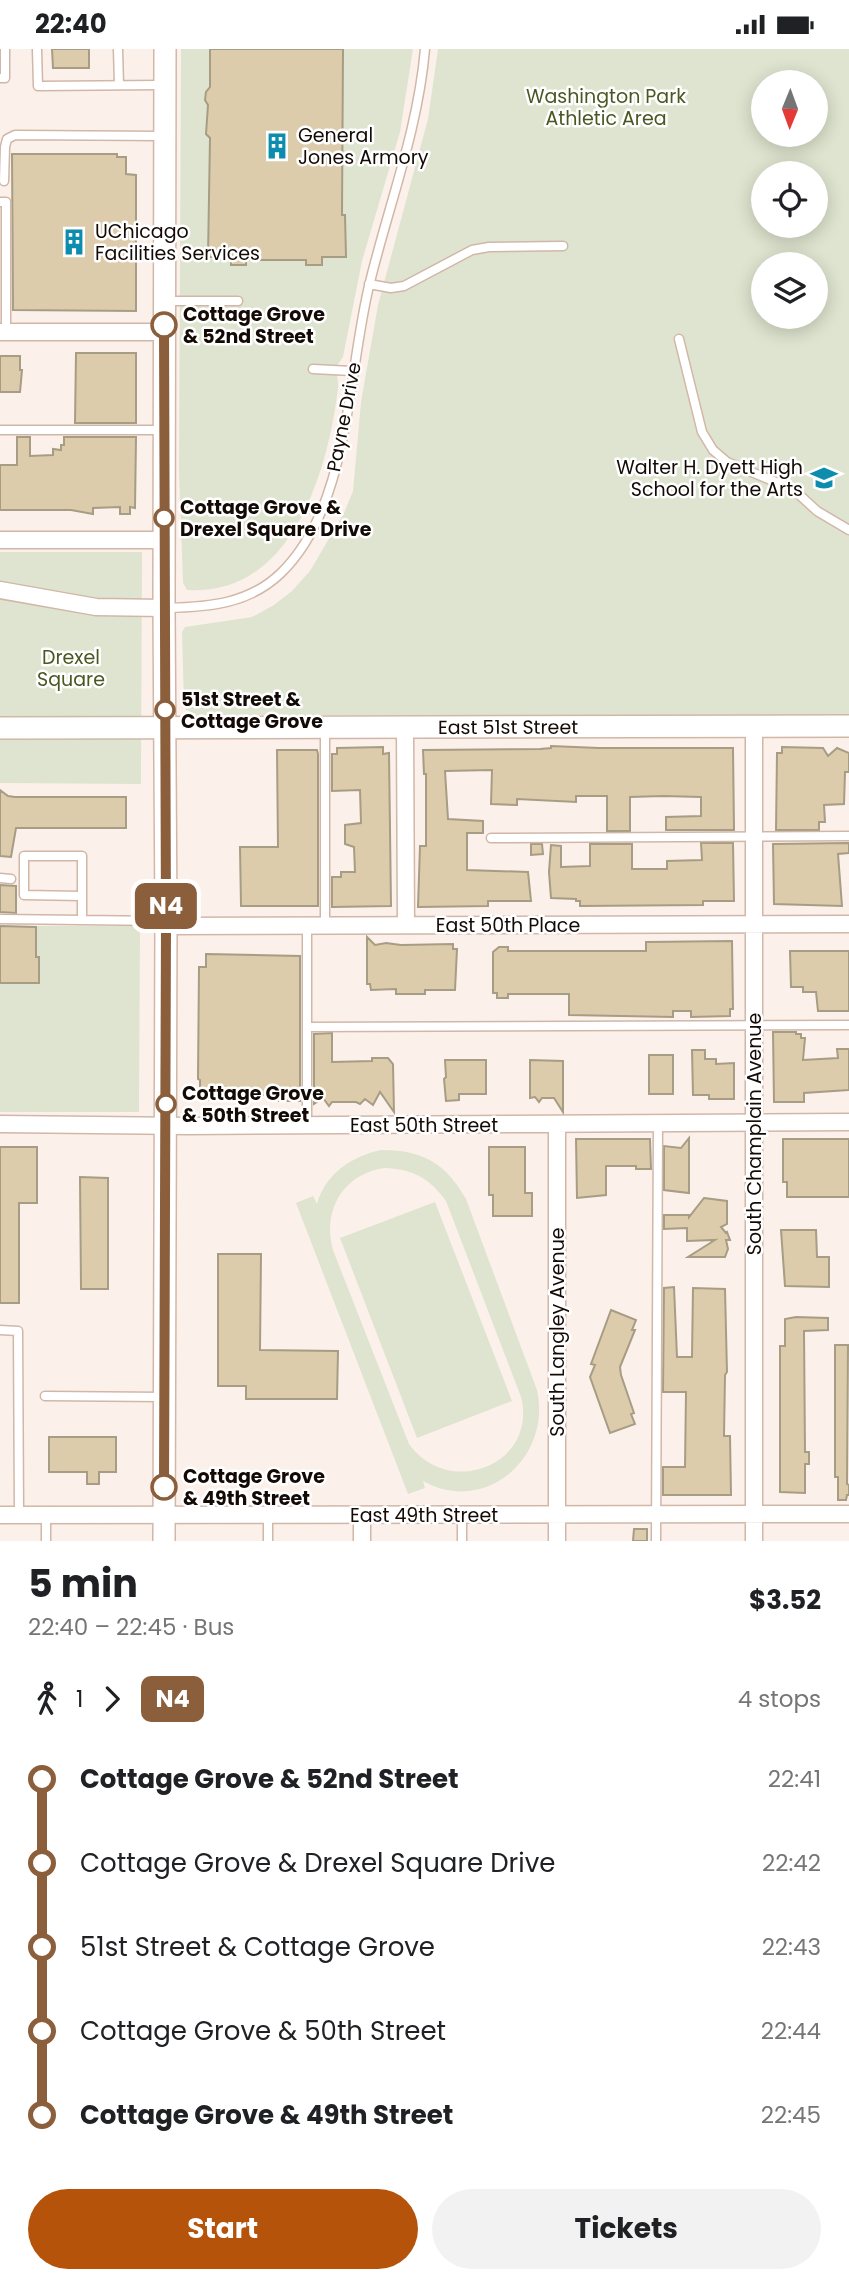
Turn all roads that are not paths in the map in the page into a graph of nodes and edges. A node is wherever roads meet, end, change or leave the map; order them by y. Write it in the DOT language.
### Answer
graph roads {
  1 [pos="5,49"];
  2 [pos="37,49"];
  3 [pos="118,49"];
  4 [pos="165,49"];
  5 [pos="425,49"];
  6 [pos="0,78"];
  7 [pos="119,85"];
  8 [pos="165,85"];
  9 [pos="165,136"];
  10 [pos="4,181"];
  11 [pos="0,202"];
  12 [pos="563,246"];
  13 [pos="369,284"];
  14 [pos="164,301"];
  15 [pos="237,301"];
  16 [pos="3,332"];
  17 [pos="164,333"];
  18 [pos="679,339"];
  19 [pos="313,369"];
  20 [pos="352,371"];
  21 [pos="0,430"];
  22 [pos="164,430"];
  23 [pos="849,530"];
  24 [pos="0,540"];
  25 [pos="164,540"];
  26 [pos="0,590"];
  27 [pos="164,608"];
  28 [pos="754,726"];
  29 [pos="849,726"];
  30 [pos="0,728"];
  31 [pos="165,728"];
  32 [pos="325,728"];
  33 [pos="405,728"];
  34 [pos="754,836"];
  35 [pos="849,836"];
  36 [pos="491,838"];
  37 [pos="0,879"];
  38 [pos="11,879"];
  39 [pos="82,896"];
  40 [pos="0,919"];
  41 [pos="82,920"];
  42 [pos="166,924"];
  43 [pos="754,924"];
  44 [pos="849,924"];
  45 [pos="407,925"];
  46 [pos="307,926"];
  47 [pos="325,926"];
  48 [pos="754,1025"];
  49 [pos="849,1025"];
  50 [pos="307,1027"];
  51 [pos="849,1122"];
  52 [pos="658,1123"];
  53 [pos="754,1123"];
  54 [pos="0,1124"];
  55 [pos="557,1124"];
  56 [pos="307,1125"];
  57 [pos="166,1126"];
  58 [pos="0,1330"];
  59 [pos="45,1397"];
  60 [pos="164,1397"];
  61 [pos="754,1514"];
  62 [pos="849,1514"];
  63 [pos="0,1515"];
  64 [pos="19,1515"];
  65 [pos="46,1515"];
  66 [pos="362,1515"];
  67 [pos="462,1515"];
  68 [pos="557,1515"];
  69 [pos="656,1515"];
  70 [pos="164,1516"];
  71 [pos="268,1516"];
  72 [pos="46,1541"];
  73 [pos="164,1541"];
  74 [pos="268,1541"];
  75 [pos="362,1541"];
  76 [pos="462,1541"];
  77 [pos="557,1541"];
  78 [pos="656,1541"];
  79 [pos="754,1541"];
  1 -- 6 [label="lane"];
  2 -- 7 [label="lane"];
  3 -- 7 [label="lane"];
  4 -- 8 [label="main road"];
  5 -- 13 [label="lane, Payne Drive"];
  7 -- 8 [label="lane"];
  8 -- 9 [label="main road"];
  9 -- 10 [label="lane"];
  9 -- 14 [label="main road"];
  11 -- 16 [label="lane"];
  12 -- 13 [label="lane"];
  13 -- 20 [label="lane, Payne Drive"];
  14 -- 15 [label="lane"];
  14 -- 17 [label="main road"];
  16 -- 17 [label="street"];
  17 -- 22 [label="main road"];
  18 -- 23 [label="lane"];
  19 -- 20 [label="lane"];
  20 -- 27 [label="lane, Payne Drive"];
  21 -- 22 [label="lane"];
  22 -- 25 [label="main road"];
  24 -- 25 [label="street"];
  25 -- 27 [label="main road"];
  26 -- 27 [label="street, Payne Drive"];
  27 -- 31 [label="main road"];
  28 -- 29 [label="main road, East 51st Street"];
  28 -- 33 [label="main road, East 51st Street"];
  28 -- 34 [label="street, South Champlain Avenue"];
  30 -- 31 [label="main road, East 51st Street"];
  31 -- 32 [label="main road, East 51st Street"];
  31 -- 42 [label="main road"];
  32 -- 33 [label="main road, East 51st Street"];
  32 -- 47 [label="lane"];
  33 -- 45 [label="street"];
  34 -- 35 [label="lane"];
  34 -- 36 [label="lane"];
  34 -- 43 [label="street, South Champlain Avenue"];
  37 -- 38 [label="lane"];
  39 -- 39 [label="lane"];
  39 -- 41 [label="lane"];
  40 -- 41 [label="lane"];
  41 -- 42 [label="lane"];
  42 -- 46 [label="street, East 50th Place"];
  42 -- 57 [label="main road"];
  43 -- 44 [label="street, East 50th Place"];
  43 -- 45 [label="street, East 50th Place"];
  43 -- 48 [label="street, South Champlain Avenue"];
  45 -- 47 [label="street, East 50th Place"];
  46 -- 47 [label="street, East 50th Place"];
  46 -- 50 [label="lane"];
  48 -- 49 [label="lane"];
  48 -- 50 [label="lane"];
  48 -- 53 [label="street, South Champlain Avenue"];
  50 -- 56 [label="lane"];
  51 -- 53 [label="street, East 50th Street"];
  52 -- 53 [label="street, East 50th Street"];
  52 -- 55 [label="street, East 50th Street"];
  52 -- 69 [label="lane"];
  53 -- 61 [label="street, South Champlain Avenue"];
  54 -- 57 [label="street, East 50th Street"];
  55 -- 56 [label="street, East 50th Street"];
  55 -- 68 [label="street, South Langley Avenue"];
  56 -- 57 [label="street, East 50th Street"];
  57 -- 60 [label="main road"];
  58 -- 64 [label="lane"];
  59 -- 60 [label="lane"];
  60 -- 70 [label="main road"];
  61 -- 62 [label="street, East 49th Street"];
  61 -- 69 [label="street, East 49th Street"];
  61 -- 79 [label="street, South Champlain Avenue"];
  63 -- 64 [label="street, East 49th Street"];
  64 -- 65 [label="street, East 49th Street"];
  65 -- 70 [label="street, East 49th Street"];
  65 -- 72 [label="lane"];
  66 -- 67 [label="street, East 49th Street"];
  66 -- 71 [label="street, East 49th Street"];
  66 -- 75 [label="street"];
  67 -- 68 [label="street, East 49th Street"];
  67 -- 76 [label="lane"];
  68 -- 69 [label="street, East 49th Street"];
  68 -- 77 [label="street, South Langley Avenue"];
  69 -- 78 [label="lane"];
  70 -- 71 [label="street, East 49th Street"];
  70 -- 73 [label="main road"];
  71 -- 74 [label="lane"];
}
